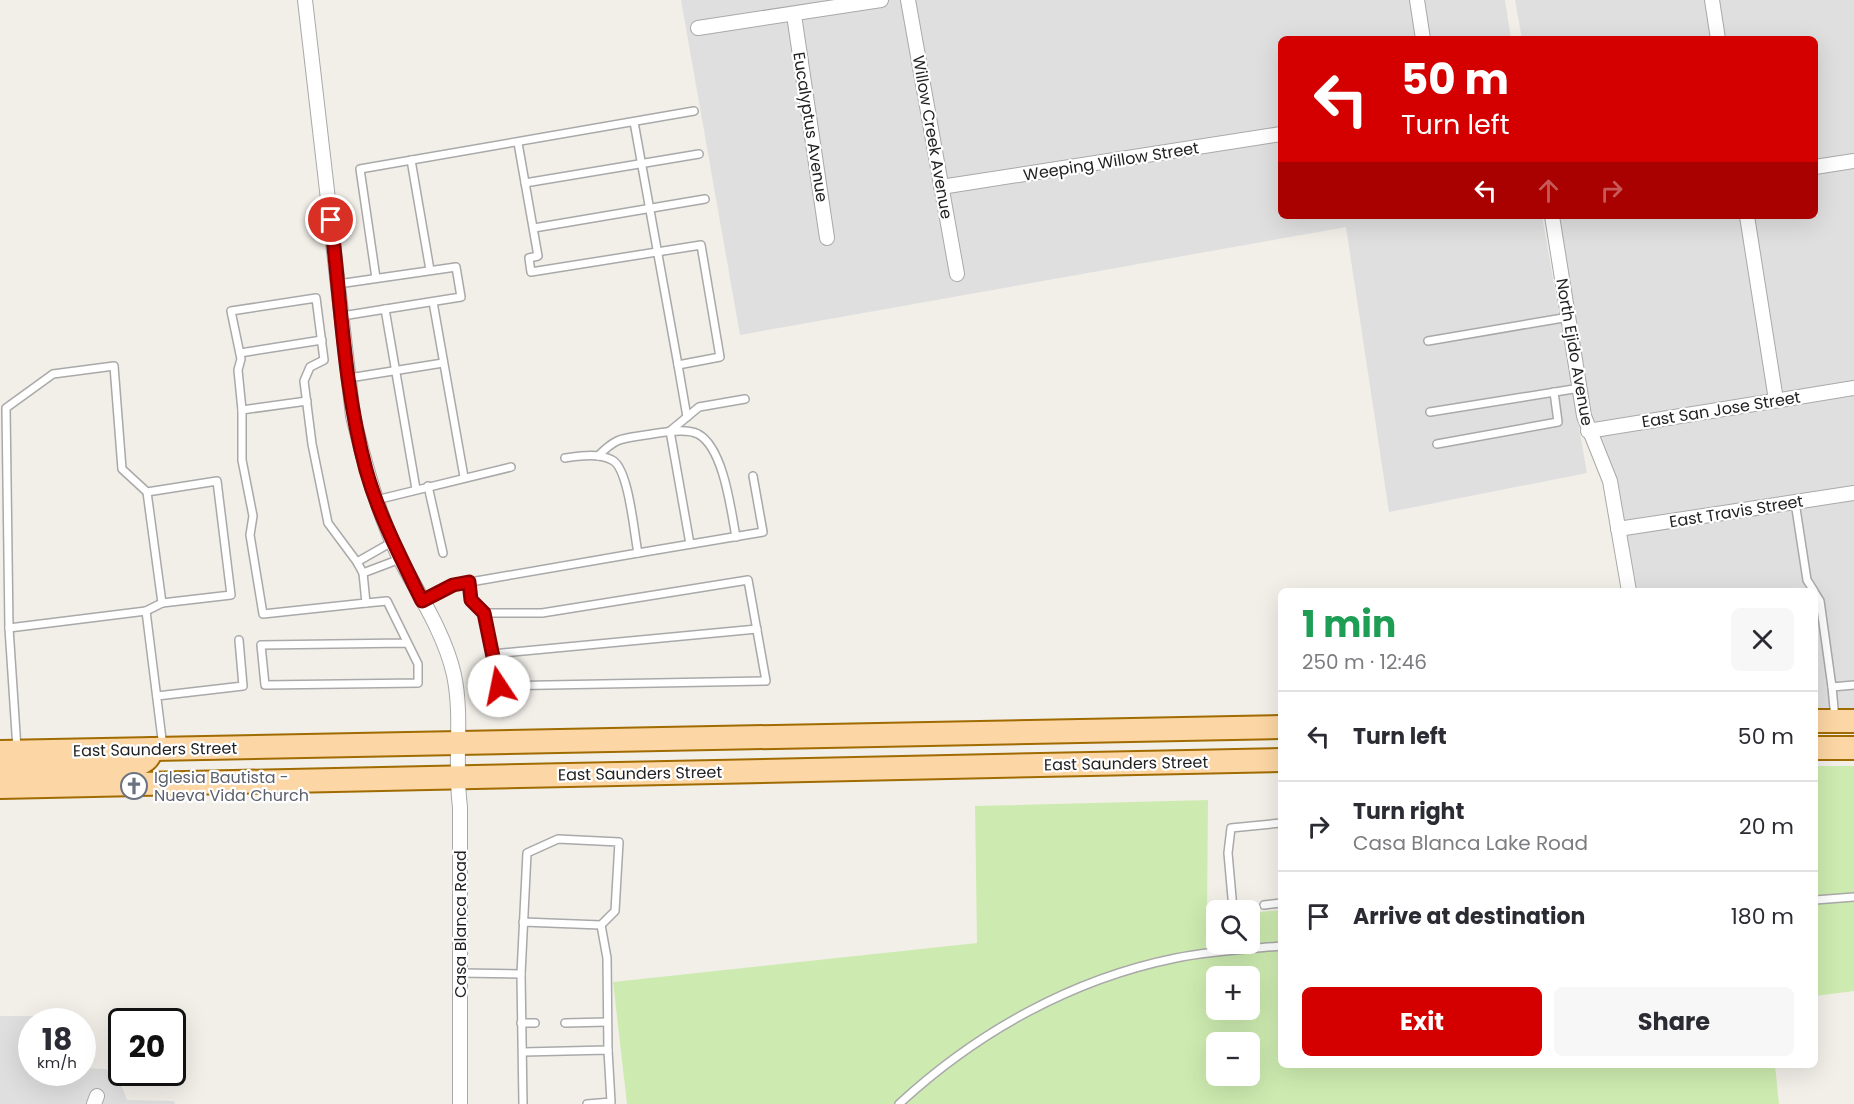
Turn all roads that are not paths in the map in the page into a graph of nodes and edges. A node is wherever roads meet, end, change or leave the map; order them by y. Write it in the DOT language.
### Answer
graph roads {
  1 [pos="305,0"];
  2 [pos="880,0"];
  3 [pos="908,0"];
  4 [pos="1417,0"];
  5 [pos="1712,0"];
  6 [pos="794,15"];
  7 [pos="698,28"];
  8 [pos="1423,36"];
  9 [pos="1718,36"];
  10 [pos="694,111"];
  11 [pos="634,122"];
  12 [pos="1278,134"];
  13 [pos="518,142"];
  14 [pos="699,154"];
  15 [pos="411,160"];
  16 [pos="1854,161"];
  17 [pos="641,164"];
  18 [pos="1818,167"];
  19 [pos="525,183"];
  20 [pos="941,187"];
  21 [pos="705,199"];
  22 [pos="649,208"];
  23 [pos="1553,219"];
  24 [pos="1747,219"];
  25 [pos="534,228"];
  26 [pos="827,238"];
  27 [pos="657,252"];
  28 [pos="430,270"];
  29 [pos="957,274"];
  30 [pos="376,278"];
  31 [pos="338,284"];
  32 [pos="433,302"];
  33 [pos="385,309"];
  34 [pos="342,316"];
  35 [pos="1569,317"];
  36 [pos="322,340"];
  37 [pos="1428,341"];
  38 [pos="240,353"];
  39 [pos="442,363"];
  40 [pos="678,365"];
  41 [pos="394,371"];
  42 [pos="349,378"];
  43 [pos="1580,388"];
  44 [pos="1854,388"];
  45 [pos="1554,392"];
  46 [pos="745,399"];
  47 [pos="1776,400"];
  48 [pos="307,401"];
  49 [pos="242,410"];
  50 [pos="1430,412"];
  51 [pos="687,417"];
  52 [pos="670,431"];
  53 [pos="1588,431"];
  54 [pos="1437,444"];
  55 [pos="598,456"];
  56 [pos="565,458"];
  57 [pos="511,467"];
  58 [pos="753,476"];
  59 [pos="464,477"];
  60 [pos="428,486"];
  61 [pos="416,489"];
  62 [pos="147,492"];
  63 [pos="1854,493"];
  64 [pos="376,500"];
  65 [pos="1795,502"];
  66 [pos="1618,529"];
  67 [pos="736,537"];
  68 [pos="393,541"];
  69 [pos="690,544"];
  70 [pos="443,553"];
  71 [pos="638,553"];
  72 [pos="400,559"];
  73 [pos="357,562"];
  74 [pos="363,573"];
  75 [pos="469,582"];
  76 [pos="1628,588"];
  77 [pos="1812,588"];
  78 [pos="1818,598"];
  79 [pos="422,601"];
  80 [pos="162,603"];
  81 [pos="366,603"];
  82 [pos="146,611"];
  83 [pos="484,613"];
  84 [pos="9,628"];
  85 [pos="757,629"];
  86 [pos="239,640"];
  87 [pos="407,643"];
  88 [pos="492,654"];
  89 [pos="1854,685"];
  90 [pos="1832,687"];
  91 [pos="157,696"];
  92 [pos="1835,721"];
  93 [pos="1278,727"];
  94 [pos="457,744"];
  95 [pos="1818,748"];
  96 [pos="1854,748"];
  97 [pos="158,749"];
  98 [pos="9,751"];
  99 [pos="1278,760"];
  100 [pos="0,771"];
  101 [pos="456,776"];
  102 [pos="0,787"];
  103 [pos="1278,823"];
  104 [pos="1854,897"];
  105 [pos="1232,900"];
  106 [pos="1818,900"];
  107 [pos="1278,903"];
  108 [pos="1264,905"];
  109 [pos="523,922"];
  110 [pos="601,926"];
  111 [pos="1278,946"];
  112 [pos="460,973"];
  113 [pos="521,974"];
  114 [pos="607,1022"];
  115 [pos="521,1023"];
  116 [pos="535,1023"];
  117 [pos="565,1023"];
  118 [pos="609,1050"];
  119 [pos="523,1052"];
  120 [pos="460,1104"];
  121 [pos="524,1104"];
  122 [pos="587,1104"];
  123 [pos="899,1104"];
  1 -- 31 [label="street, Casa Blanca Road"];
  2 -- 6 [label="street"];
  3 -- 20 [label="street, Willow Creek Avenue"];
  4 -- 8 [label="street"];
  5 -- 9 [label="street"];
  6 -- 7 [label="street"];
  6 -- 26 [label="street, Eucalyptus Avenue"];
  10 -- 11 [label="lane"];
  11 -- 13 [label="lane"];
  11 -- 17 [label="lane"];
  12 -- 20 [label="street, Weeping Willow Street"];
  13 -- 15 [label="lane"];
  13 -- 19 [label="lane"];
  14 -- 17 [label="lane"];
  15 -- 28 [label="lane"];
  15 -- 30 [label="lane"];
  16 -- 18 [label="street"];
  17 -- 19 [label="lane"];
  17 -- 22 [label="lane"];
  19 -- 25 [label="lane"];
  20 -- 29 [label="street, Willow Creek Avenue"];
  21 -- 22 [label="lane"];
  22 -- 25 [label="lane"];
  22 -- 27 [label="lane"];
  23 -- 35 [label="street, North Ejido Avenue"];
  24 -- 47 [label="street"];
  25 -- 27 [label="lane"];
  27 -- 40 [label="lane"];
  27 -- 40 [label="lane"];
  28 -- 30 [label="lane"];
  28 -- 32 [label="lane"];
  30 -- 31 [label="lane"];
  31 -- 34 [label="street, Casa Blanca Road"];
  32 -- 33 [label="lane"];
  32 -- 39 [label="lane"];
  33 -- 34 [label="lane"];
  33 -- 41 [label="lane"];
  34 -- 42 [label="street, Casa Blanca Road"];
  35 -- 37 [label="lane"];
  35 -- 43 [label="street, North Ejido Avenue"];
  36 -- 38 [label="lane"];
  36 -- 38 [label="lane"];
  36 -- 48 [label="lane"];
  38 -- 49 [label="lane"];
  39 -- 41 [label="lane"];
  39 -- 59 [label="lane"];
  40 -- 51 [label="lane"];
  41 -- 42 [label="lane"];
  41 -- 61 [label="lane"];
  42 -- 64 [label="street, Casa Blanca Road"];
  43 -- 45 [label="lane"];
  43 -- 53 [label="street, North Ejido Avenue"];
  44 -- 47 [label="street, East San Jose Street"];
  45 -- 50 [label="lane"];
  45 -- 54 [label="lane"];
  46 -- 51 [label="lane"];
  47 -- 53 [label="street, East San Jose Street"];
  48 -- 49 [label="lane"];
  48 -- 73 [label="lane"];
  49 -- 81 [label="lane"];
  51 -- 52 [label="lane"];
  52 -- 55 [label="lane"];
  52 -- 67 [label="lane"];
  52 -- 69 [label="lane"];
  53 -- 66 [label="street, North Ejido Avenue"];
  55 -- 56 [label="lane"];
  55 -- 71 [label="lane"];
  57 -- 59 [label="lane"];
  58 -- 67 [label="lane"];
  59 -- 60 [label="lane"];
  60 -- 61 [label="lane"];
  60 -- 70 [label="lane"];
  61 -- 64 [label="lane"];
  62 -- 80 [label="lane"];
  62 -- 80 [label="lane"];
  62 -- 84 [label="lane"];
  63 -- 65 [label="street, East Travis Street"];
  64 -- 68 [label="street, Casa Blanca Road"];
  65 -- 66 [label="street, East Travis Street"];
  65 -- 77 [label="lane"];
  66 -- 76 [label="street, North Ejido Avenue"];
  67 -- 69 [label="lane"];
  68 -- 72 [label="street, Casa Blanca Road"];
  68 -- 73 [label="lane"];
  69 -- 71 [label="lane"];
  71 -- 75 [label="lane"];
  72 -- 74 [label="lane"];
  72 -- 79 [label="street, Casa Blanca Road"];
  73 -- 74 [label="lane"];
  74 -- 81 [label="lane"];
  75 -- 79 [label="lane"];
  75 -- 83 [label="lane"];
  78 -- 90 [label="lane"];
  79 -- 94 [label="street, Casa Blanca Road"];
  80 -- 82 [label="lane"];
  81 -- 87 [label="lane"];
  82 -- 84 [label="lane"];
  82 -- 91 [label="lane"];
  83 -- 85 [label="lane"];
  83 -- 88 [label="lane"];
  84 -- 98 [label="lane"];
  85 -- 88 [label="lane"];
  85 -- 88 [label="lane"];
  86 -- 91 [label="lane"];
  87 -- 87 [label="lane"];
  89 -- 90 [label="lane"];
  90 -- 92 [label="lane"];
  91 -- 97 [label="lane"];
  93 -- 94 [label="main road, East Saunders Street"];
  94 -- 97 [label="main road, East Saunders Street"];
  94 -- 101 [label="street, Casa Blanca Road"];
  95 -- 96 [label="main road"];
  97 -- 98 [label="main road, East Saunders Street"];
  97 -- 100 [label="main road"];
  99 -- 101 [label="main road, East Saunders Street"];
  101 -- 102 [label="main road, East Saunders Street"];
  101 -- 112 [label="street, Casa Blanca Road"];
  103 -- 105 [label="lane"];
  104 -- 106 [label="lane"];
  107 -- 108 [label="lane"];
  109 -- 110 [label="lane"];
  109 -- 110 [label="lane"];
  109 -- 113 [label="lane"];
  110 -- 114 [label="lane"];
  111 -- 123 [label="lane"];
  112 -- 113 [label="lane"];
  112 -- 120 [label="street, Casa Blanca Road"];
  113 -- 115 [label="lane"];
  114 -- 117 [label="lane"];
  114 -- 118 [label="lane"];
  115 -- 116 [label="lane"];
  115 -- 119 [label="lane"];
  118 -- 119 [label="lane"];
  118 -- 122 [label="lane"];
  119 -- 121 [label="lane"];
}
